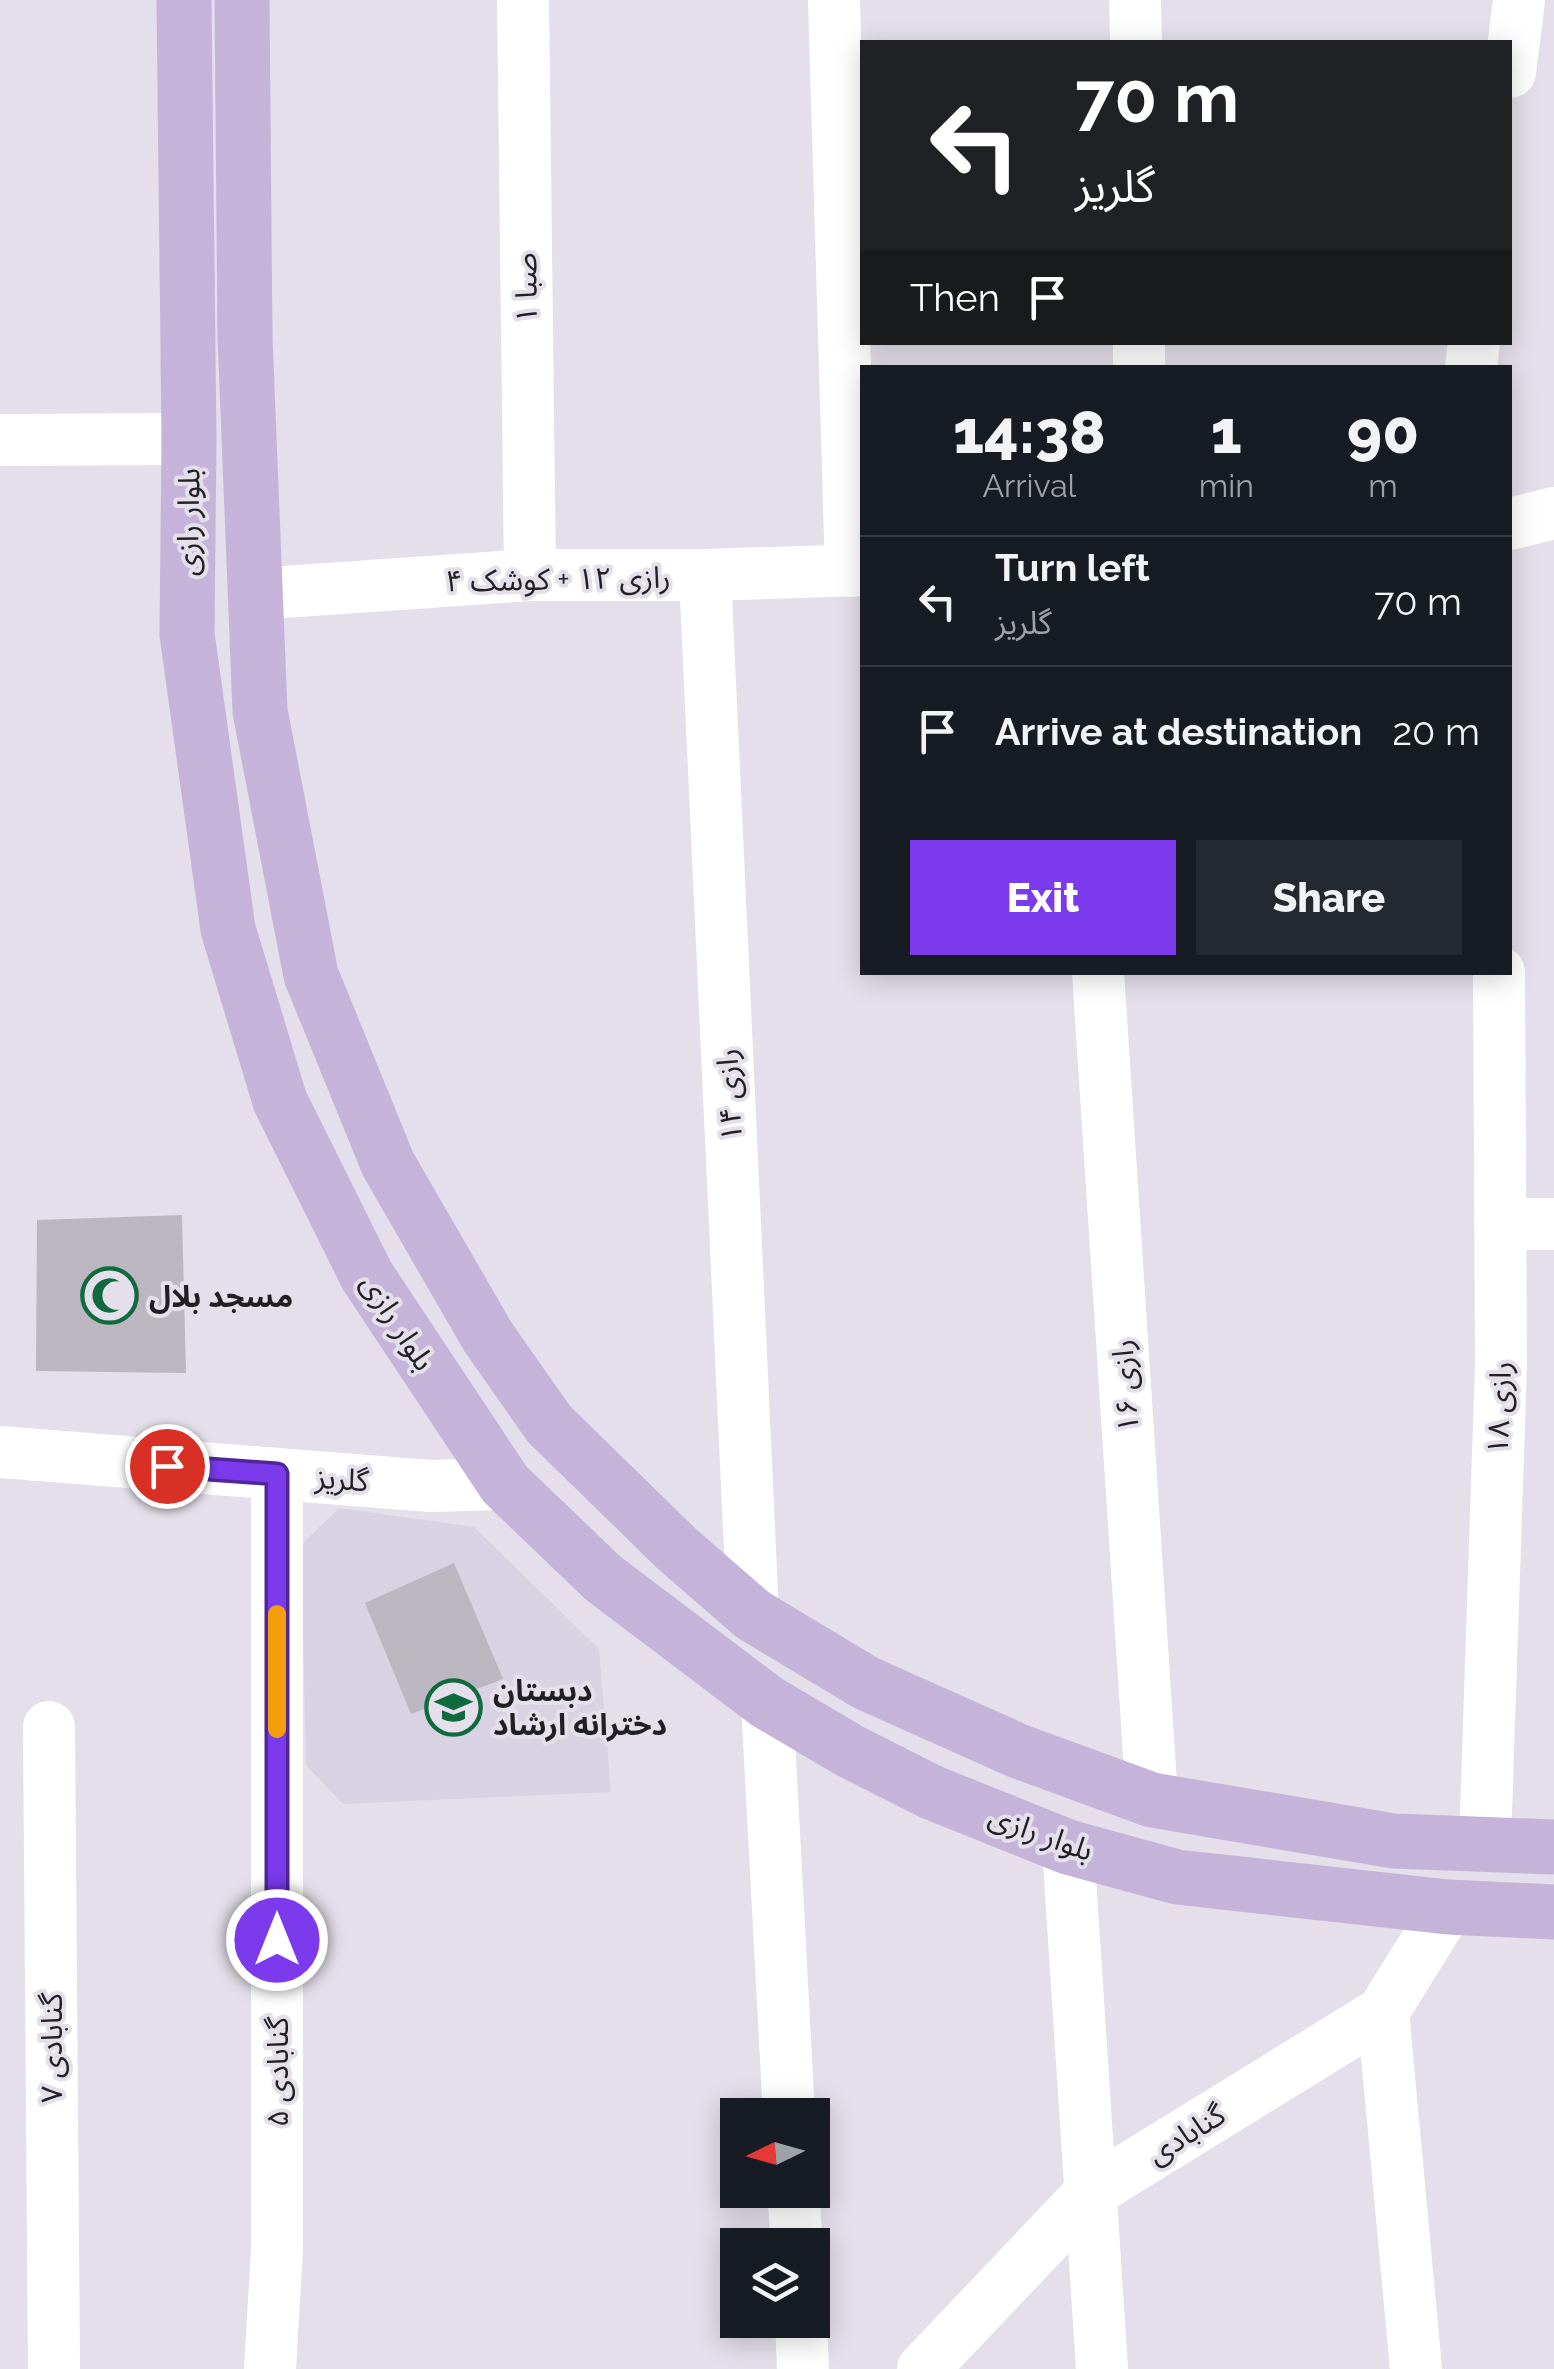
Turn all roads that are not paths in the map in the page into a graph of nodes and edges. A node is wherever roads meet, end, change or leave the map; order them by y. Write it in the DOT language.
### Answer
graph roads {
  1 [pos="184,0"];
  2 [pos="242,0"];
  3 [pos="522,0"];
  4 [pos="834,0"];
  5 [pos="1135,0"];
  6 [pos="1520,0"];
  7 [pos="1136,40"];
  8 [pos="243,58"];
  9 [pos="1512,58"];
  10 [pos="185,60"];
  11 [pos="189,439"];
  12 [pos="0,440"];
  13 [pos="1554,513"];
  14 [pos="1512,524"];
  15 [pos="857,570"];
  16 [pos="530,575"];
  17 [pos="706,575"];
  18 [pos="254,594"];
  19 [pos="1098,975"];
  20 [pos="1499,975"];
  21 [pos="1500,1224"];
  22 [pos="1554,1224"];
  23 [pos="0,1452"];
  24 [pos="277,1474"];
  25 [pos="506,1484"];
  26 [pos="753,1615"];
  27 [pos="767,1702"];
  28 [pos="49,1727"];
  29 [pos="1152,1800"];
  30 [pos="1485,1843"];
  31 [pos="1068,1847"];
  32 [pos="1554,1848"];
  33 [pos="1448,1907"];
  34 [pos="1554,1912"];
  35 [pos="1383,2012"];
  36 [pos="788,2098"];
  37 [pos="1091,2192"];
  38 [pos="802,2338"];
  39 [pos="54,2369"];
  40 [pos="270,2369"];
  41 [pos="804,2369"];
  42 [pos="923,2369"];
  43 [pos="1102,2369"];
  44 [pos="1416,2369"];
  1 -- 10 [label="main road, بلوار رازی"];
  2 -- 8 [label="main road, بلوار رازی"];
  3 -- 16 [label="street, صبا ۱"];
  4 -- 15 [label="street"];
  5 -- 7 [label="street"];
  6 -- 9 [label="street"];
  8 -- 10 [label="main road"];
  8 -- 18 [label="main road, بلوار رازی"];
  10 -- 11 [label="main road, بلوار رازی"];
  11 -- 12 [label="street"];
  11 -- 25 [label="main road, بلوار رازی"];
  13 -- 14 [label="street"];
  15 -- 17 [label="street, رازی ۱۲ + کوشک ۴"];
  16 -- 17 [label="street, رازی ۱۲ + کوشک ۴"];
  16 -- 18 [label="street, رازی ۱۲ + کوشک ۴"];
  17 -- 26 [label="street, رازی ۱۴"];
  18 -- 26 [label="main road, بلوار رازی"];
  19 -- 29 [label="street, رازی ۱۶"];
  20 -- 21 [label="street, رازی ۱۸"];
  21 -- 22 [label="street"];
  21 -- 30 [label="street, رازی ۱۸"];
  23 -- 24 [label="street, گلریز"];
  24 -- 25 [label="street, گلریز"];
  24 -- 40 [label="street, گنابادی ۵"];
  25 -- 27 [label="main road, بلوار رازی"];
  26 -- 29 [label="main road, بلوار رازی"];
  27 -- 31 [label="main road, بلوار رازی"];
  27 -- 36 [label="street"];
  28 -- 39 [label="street, گنابادی ۷"];
  29 -- 30 [label="main road, بلوار رازی"];
  30 -- 32 [label="main road, بلوار رازی"];
  31 -- 33 [label="main road, بلوار رازی"];
  31 -- 37 [label="street"];
  33 -- 34 [label="main road, بلوار رازی"];
  33 -- 35 [label="street, گنابادی"];
  35 -- 37 [label="street, گنابادی"];
  35 -- 44 [label="street"];
  37 -- 42 [label="street, گنابادی"];
  37 -- 43 [label="street"];
  38 -- 41 [label="street"];
}
